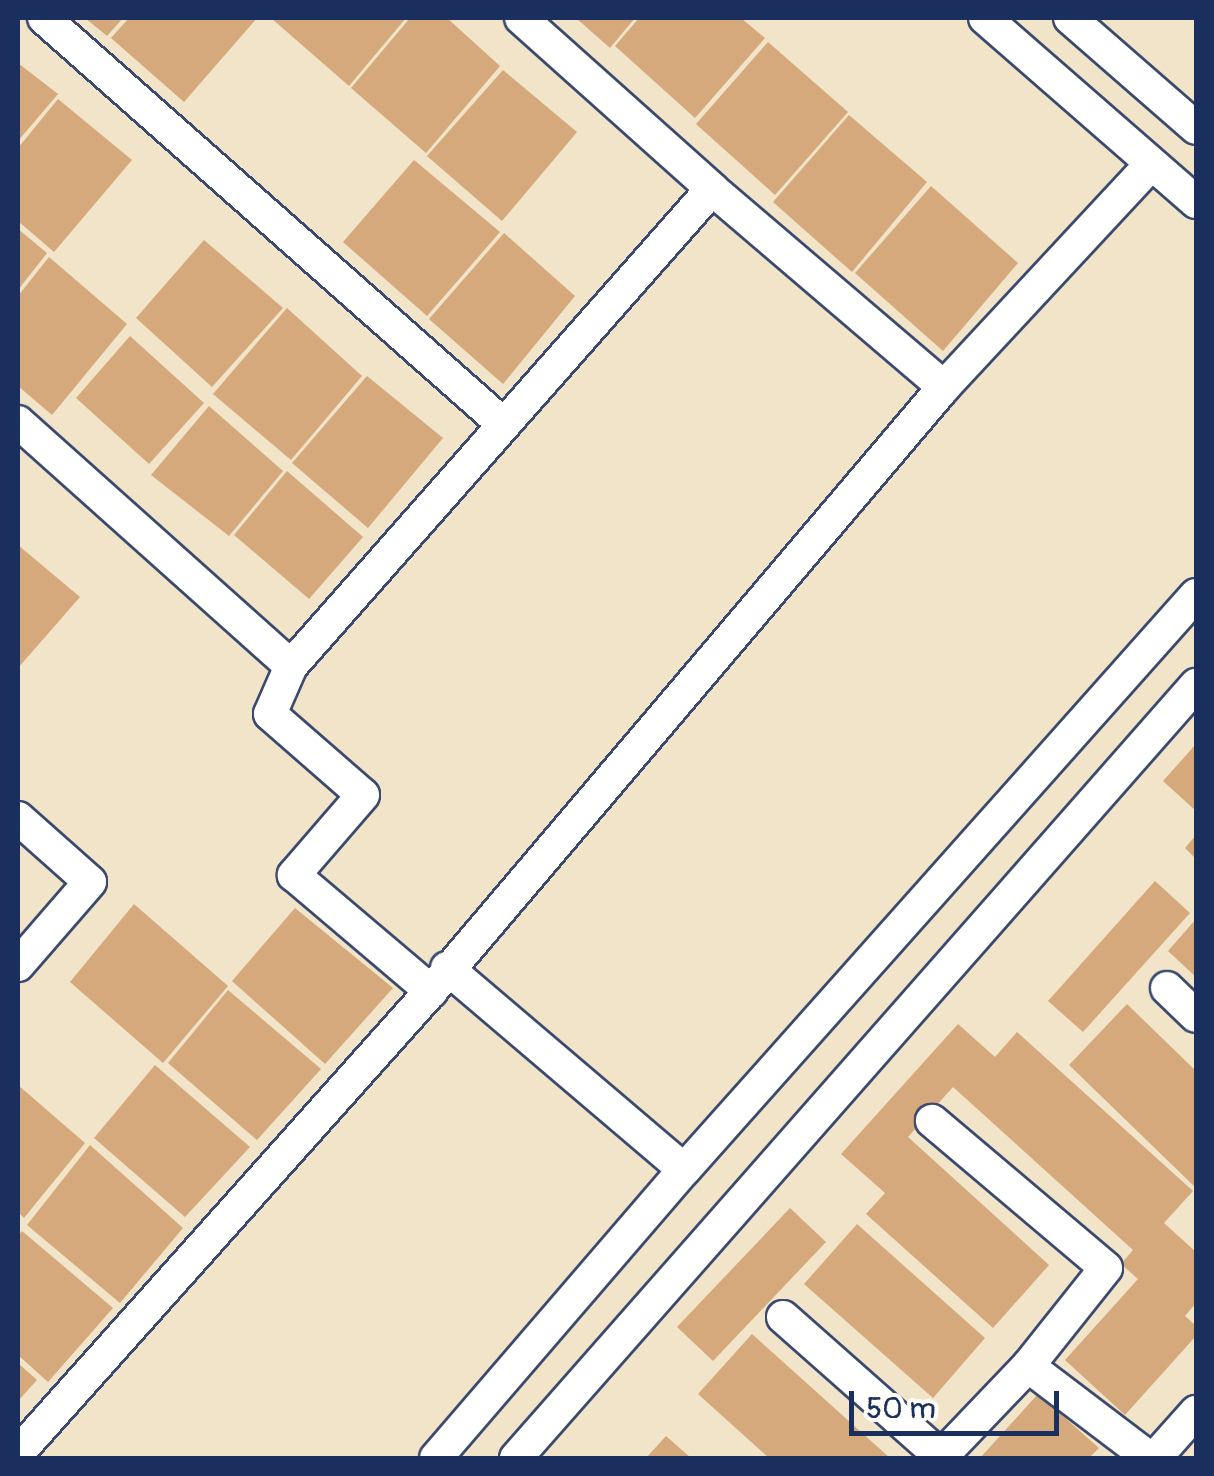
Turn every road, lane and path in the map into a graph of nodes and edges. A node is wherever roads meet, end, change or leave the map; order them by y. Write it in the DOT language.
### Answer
graph roads {
  1 [pos="44,18"];
  2 [pos="521,18"];
  3 [pos="986,18"];
  4 [pos="1070,18"];
  5 [pos="1196,128"];
  6 [pos="1152,164"];
  7 [pos="712,189"];
  8 [pos="1196,202"];
  9 [pos="944,387"];
  10 [pos="18,422"];
  11 [pos="502,424"];
  12 [pos="1196,595"];
  13 [pos="291,666"];
  14 [pos="1196,685"];
  15 [pos="18,818"];
  16 [pos="18,965"];
  17 [pos="439,979"];
  18 [pos="1167,988"];
  19 [pos="1196,1016"];
  20 [pos="932,1121"];
  21 [pos="684,1170"];
  22 [pos="782,1317"];
  23 [pos="1028,1366"];
  24 [pos="1196,1412"];
  25 [pos="18,1453"];
  26 [pos="436,1458"];
  27 [pos="516,1458"];
  28 [pos="1152,1458"];
  1 -- 11 [label="street"];
  2 -- 7 [label="street"];
  3 -- 6 [label="street"];
  4 -- 5 [label="street"];
  6 -- 8 [label="street"];
  6 -- 9 [label="street"];
  7 -- 9 [label="street"];
  7 -- 11 [label="street"];
  9 -- 17 [label="street"];
  10 -- 13 [label="street"];
  11 -- 13 [label="street"];
  12 -- 21 [label="street"];
  13 -- 17 [label="street"];
  14 -- 27 [label="street"];
  15 -- 16 [label="street"];
  17 -- 21 [label="street"];
  17 -- 25 [label="street"];
  18 -- 19 [label="street"];
  20 -- 23 [label="street"];
  21 -- 26 [label="street"];
  22 -- 23 [label="street"];
  23 -- 28 [label="street"];
  24 -- 28 [label="street"];
}
